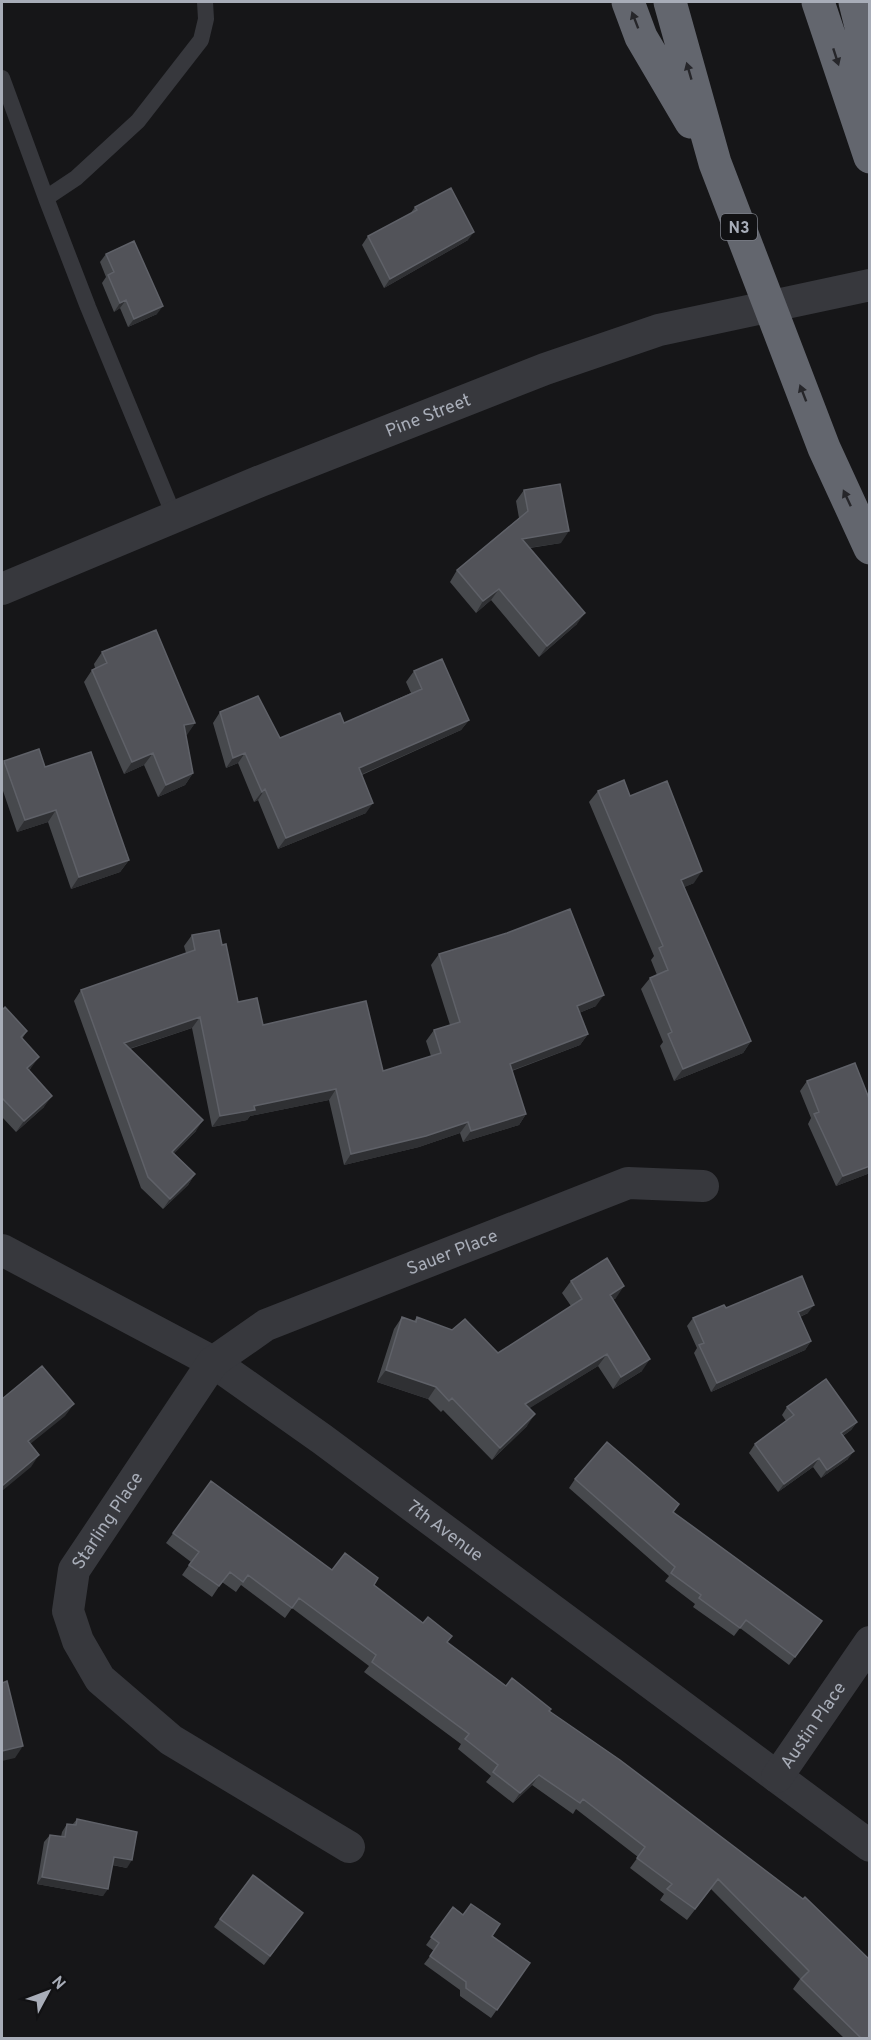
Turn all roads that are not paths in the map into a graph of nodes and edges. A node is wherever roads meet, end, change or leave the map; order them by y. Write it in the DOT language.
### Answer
graph roads {
  1 [pos="205,2"];
  2 [pos="628,2"];
  3 [pos="670,2"];
  4 [pos="818,2"];
  5 [pos="855,2"];
  6 [pos="2,78"];
  7 [pos="857,123"];
  8 [pos="870,157"];
  9 [pos="715,163"];
  10 [pos="46,198"];
  11 [pos="870,285"];
  12 [pos="176,518"];
  13 [pos="870,548"];
  14 [pos="2,589"];
  15 [pos="703,1186"];
  16 [pos="2,1250"];
  17 [pos="213,1362"];
  18 [pos="870,1642"];
  19 [pos="777,1778"];
  20 [pos="870,1846"];
  21 [pos="349,1847"];
  1 -- 10 [label="lane"];
  9 -- 2 [label="highway, one-way"];
  9 -- 3 [label="highway, N3, one-way"];
  4 -- 7 [label="highway, one-way"];
  5 -- 7 [label="highway"];
  6 -- 10 [label="lane"];
  7 -- 8 [label="highway"];
  13 -- 9 [label="highway, N3, one-way"];
  10 -- 12 [label="lane"];
  11 -- 12 [label="street, Pine Street"];
  12 -- 14 [label="street, Pine Street"];
  15 -- 17 [label="street, Sauer Place"];
  16 -- 17 [label="street, 7th Avenue"];
  17 -- 19 [label="street, 7th Avenue"];
  17 -- 21 [label="street, Starling Place"];
  18 -- 19 [label="street, Austin Place"];
  19 -- 20 [label="street, 7th Avenue"];
}
